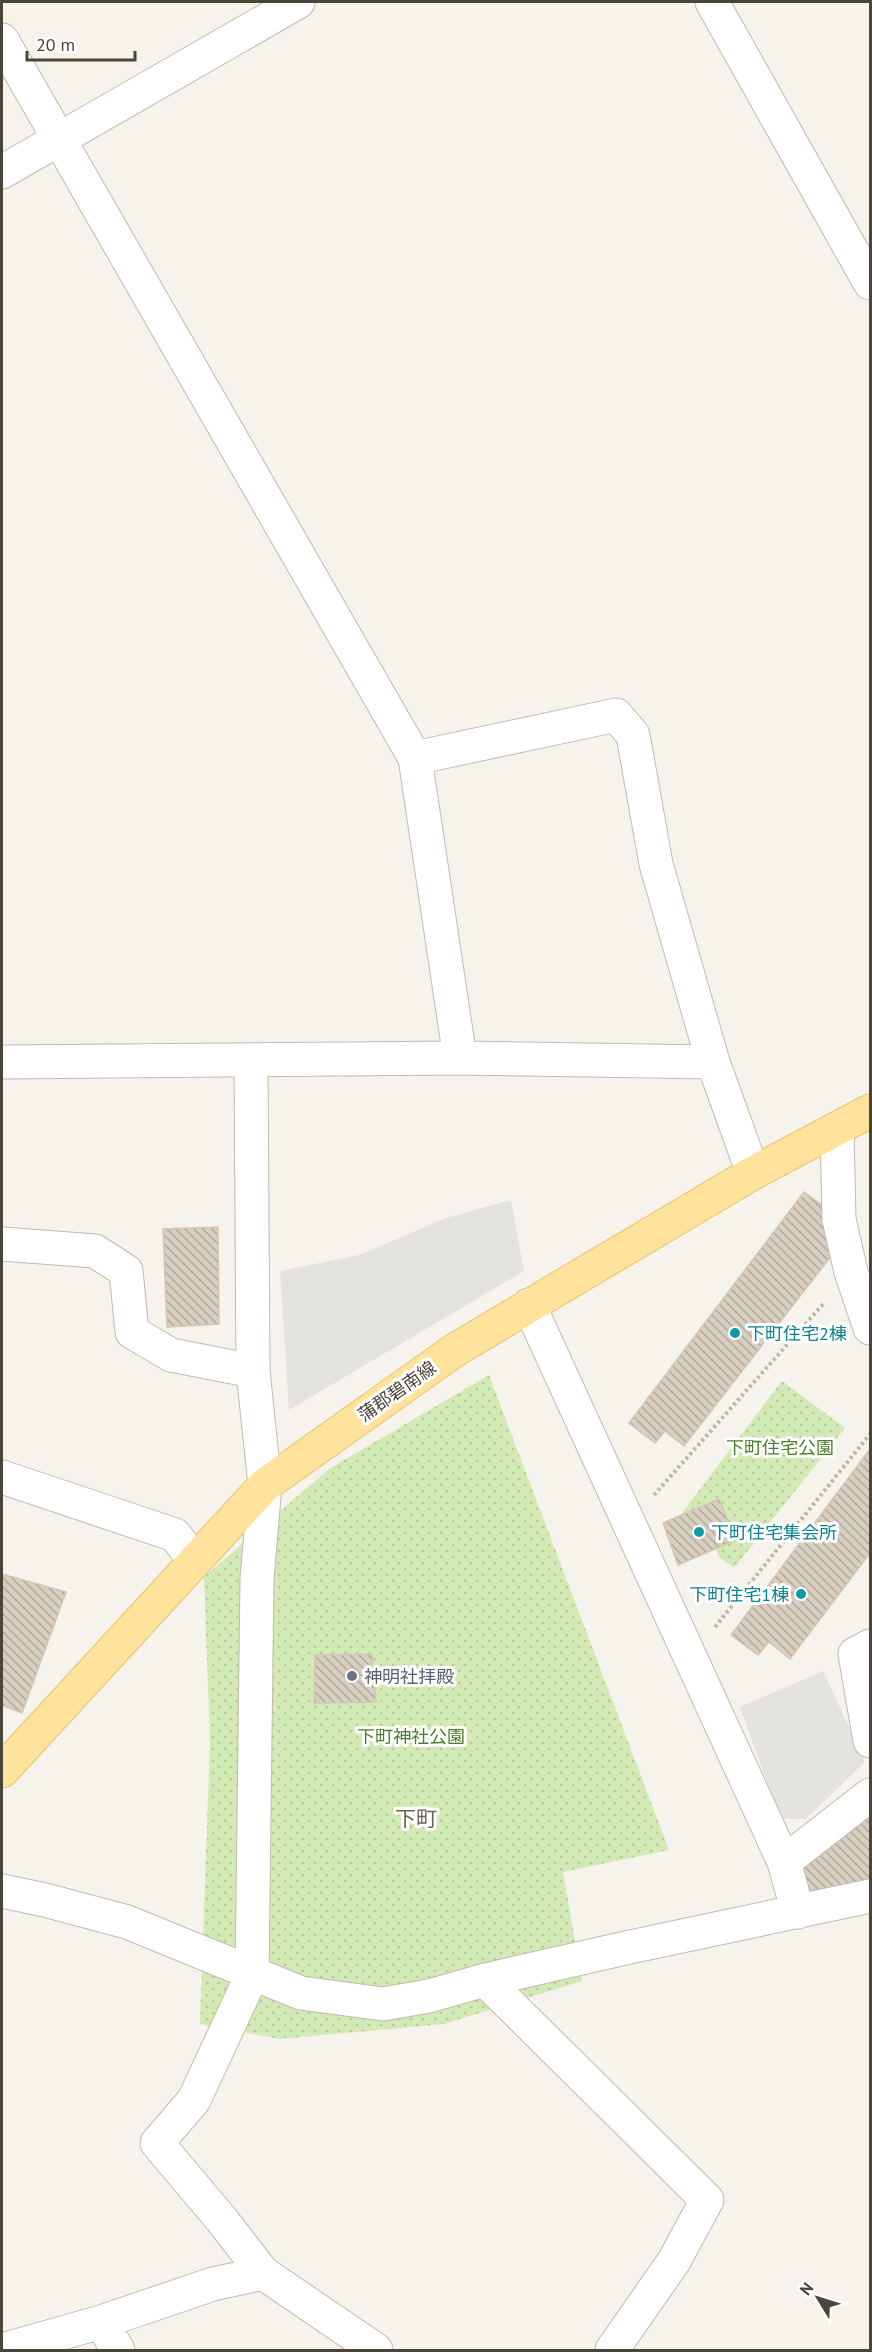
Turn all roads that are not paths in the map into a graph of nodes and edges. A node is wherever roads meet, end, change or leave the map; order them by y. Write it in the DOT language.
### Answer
graph roads {
  1 [pos="298,2"];
  2 [pos="712,2"];
  3 [pos="2,40"];
  4 [pos="57,140"];
  5 [pos="2,172"];
  6 [pos="870,283"];
  7 [pos="415,758"];
  8 [pos="460,1058"];
  9 [pos="251,1061"];
  10 [pos="2,1062"];
  11 [pos="713,1062"];
  12 [pos="870,1111"];
  13 [pos="837,1129"];
  14 [pos="753,1173"];
  15 [pos="2,1244"];
  16 [pos="529,1305"];
  17 [pos="870,1328"];
  18 [pos="253,1371"];
  19 [pos="2,1477"];
  20 [pos="265,1485"];
  21 [pos="194,1560"];
  22 [pos="870,1646"];
  23 [pos="870,1741"];
  24 [pos="2,1771"];
  25 [pos="870,1796"];
  26 [pos="784,1862"];
  27 [pos="2,1891"];
  28 [pos="870,1896"];
  29 [pos="798,1912"];
  30 [pos="252,1975"];
  31 [pos="485,1980"];
  32 [pos="262,2273"];
  33 [pos="101,2322"];
  34 [pos="2,2350"];
  35 [pos="118,2350"];
  36 [pos="376,2350"];
  37 [pos="612,2350"];
  1 -- 4 [label="street"];
  2 -- 6 [label="street"];
  3 -- 4 [label="street"];
  4 -- 5 [label="street"];
  4 -- 7 [label="street"];
  7 -- 8 [label="street"];
  7 -- 11 [label="street"];
  8 -- 9 [label="street"];
  8 -- 11 [label="street"];
  9 -- 10 [label="street"];
  9 -- 18 [label="street"];
  11 -- 14 [label="street"];
  12 -- 13 [label="main road, 蒲郡碧南線"];
  13 -- 14 [label="main road, 蒲郡碧南線"];
  13 -- 17 [label="street"];
  14 -- 16 [label="main road, 蒲郡碧南線"];
  15 -- 18 [label="street"];
  16 -- 20 [label="main road, 蒲郡碧南線"];
  16 -- 26 [label="street"];
  18 -- 20 [label="street"];
  19 -- 21 [label="street"];
  20 -- 21 [label="main road, 蒲郡碧南線"];
  20 -- 30 [label="street"];
  21 -- 24 [label="main road, 蒲郡碧南線"];
  22 -- 23 [label="street"];
  25 -- 26 [label="street"];
  26 -- 29 [label="street"];
  27 -- 30 [label="street"];
  28 -- 29 [label="street"];
  29 -- 31 [label="street"];
  30 -- 31 [label="street"];
  30 -- 32 [label="street"];
  31 -- 37 [label="street"];
  32 -- 33 [label="street"];
  32 -- 36 [label="street"];
  33 -- 34 [label="street"];
  33 -- 35 [label="street"];
}
